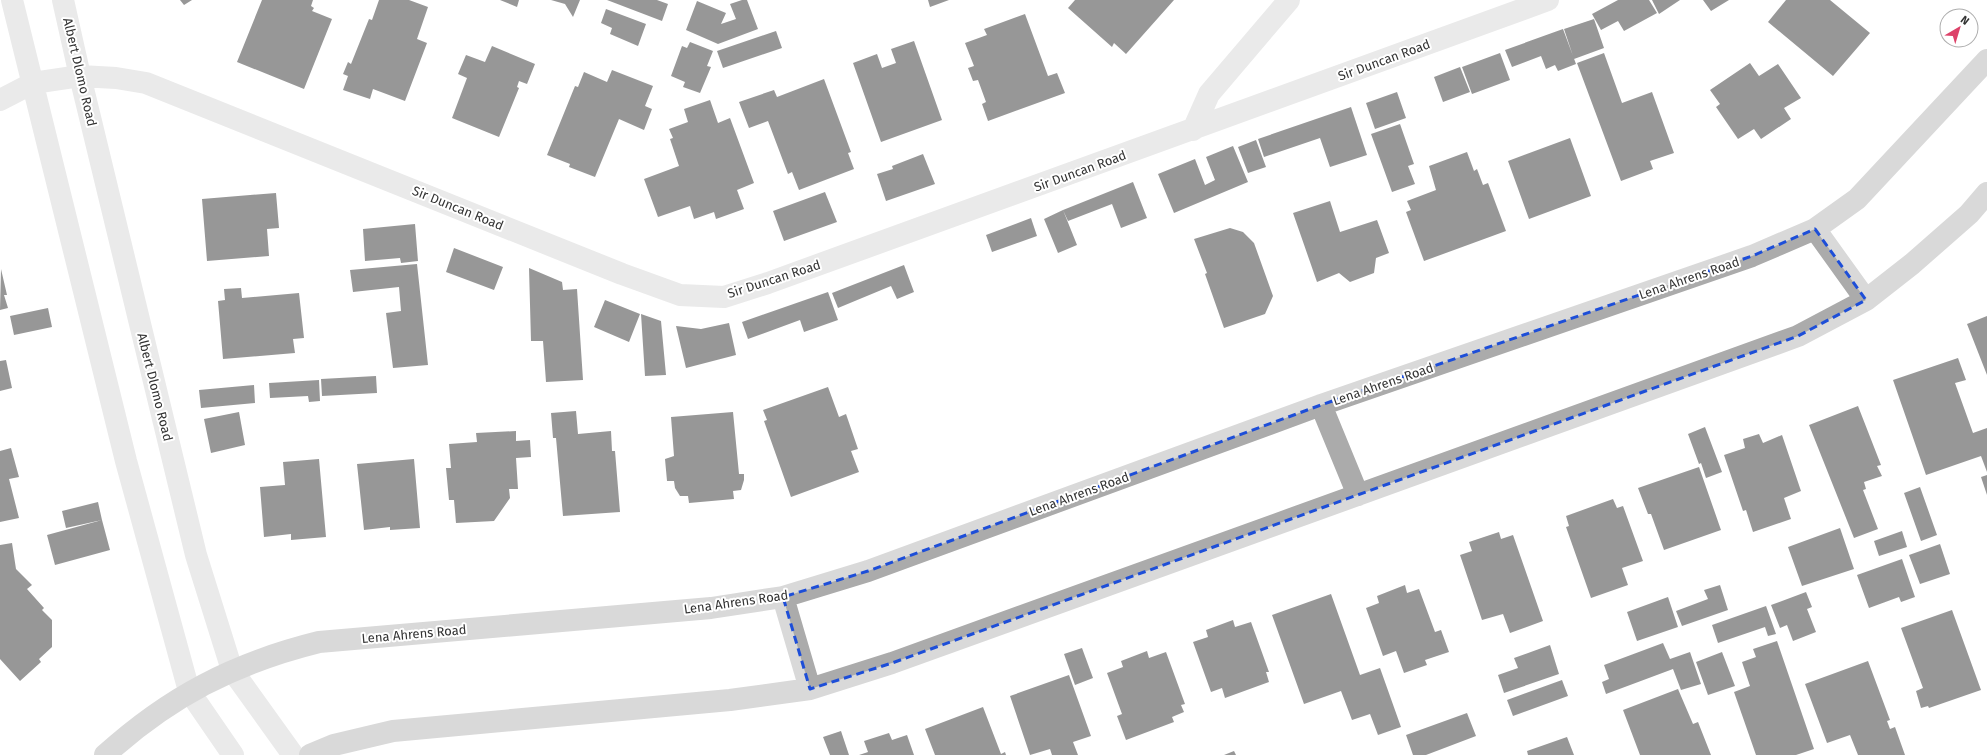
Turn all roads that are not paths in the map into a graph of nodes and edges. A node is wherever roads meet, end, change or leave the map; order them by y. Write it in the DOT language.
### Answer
graph roads {
  1 [pos="12,0"];
  2 [pos="63,0"];
  3 [pos="1289,0"];
  4 [pos="1548,0"];
  5 [pos="1987,60"];
  6 [pos="80,76"];
  7 [pos="32,83"];
  8 [pos="0,100"];
  9 [pos="1193,130"];
  10 [pos="1987,193"];
  11 [pos="1815,229"];
  12 [pos="1866,300"];
  13 [pos="1321,405"];
  14 [pos="1358,495"];
  15 [pos="783,597"];
  16 [pos="232,670"];
  17 [pos="810,688"];
  18 [pos="189,691"];
  19 [pos="105,755"];
  20 [pos="233,755"];
  21 [pos="292,755"];
  22 [pos="310,755"];
  1 -- 7 [label="street"];
  2 -- 6 [label="street, Albert Dlomo Road"];
  3 -- 9 [label="street"];
  4 -- 9 [label="street, Sir Duncan Road"];
  5 -- 11 [label="main road, Lena Ahrens Road"];
  6 -- 7 [label="street, Sir Duncan Road"];
  6 -- 9 [label="street, Sir Duncan Road"];
  6 -- 16 [label="street, Albert Dlomo Road"];
  7 -- 8 [label="street, Sir Duncan Road"];
  7 -- 18 [label="street"];
  10 -- 12 [label="main road"];
  11 -- 12 [label="main road"];
  11 -- 13 [label="main road, Lena Ahrens Road"];
  12 -- 14 [label="main road"];
  13 -- 14 [label="main road"];
  13 -- 15 [label="main road, Lena Ahrens Road"];
  14 -- 17 [label="main road"];
  15 -- 16 [label="main road, Lena Ahrens Road"];
  15 -- 17 [label="main road"];
  16 -- 18 [label="main road, Lena Ahrens Road"];
  16 -- 21 [label="street, Albert Dlomo Road"];
  17 -- 22 [label="main road"];
  18 -- 19 [label="main road, Lena Ahrens Road"];
  18 -- 20 [label="street"];
}
